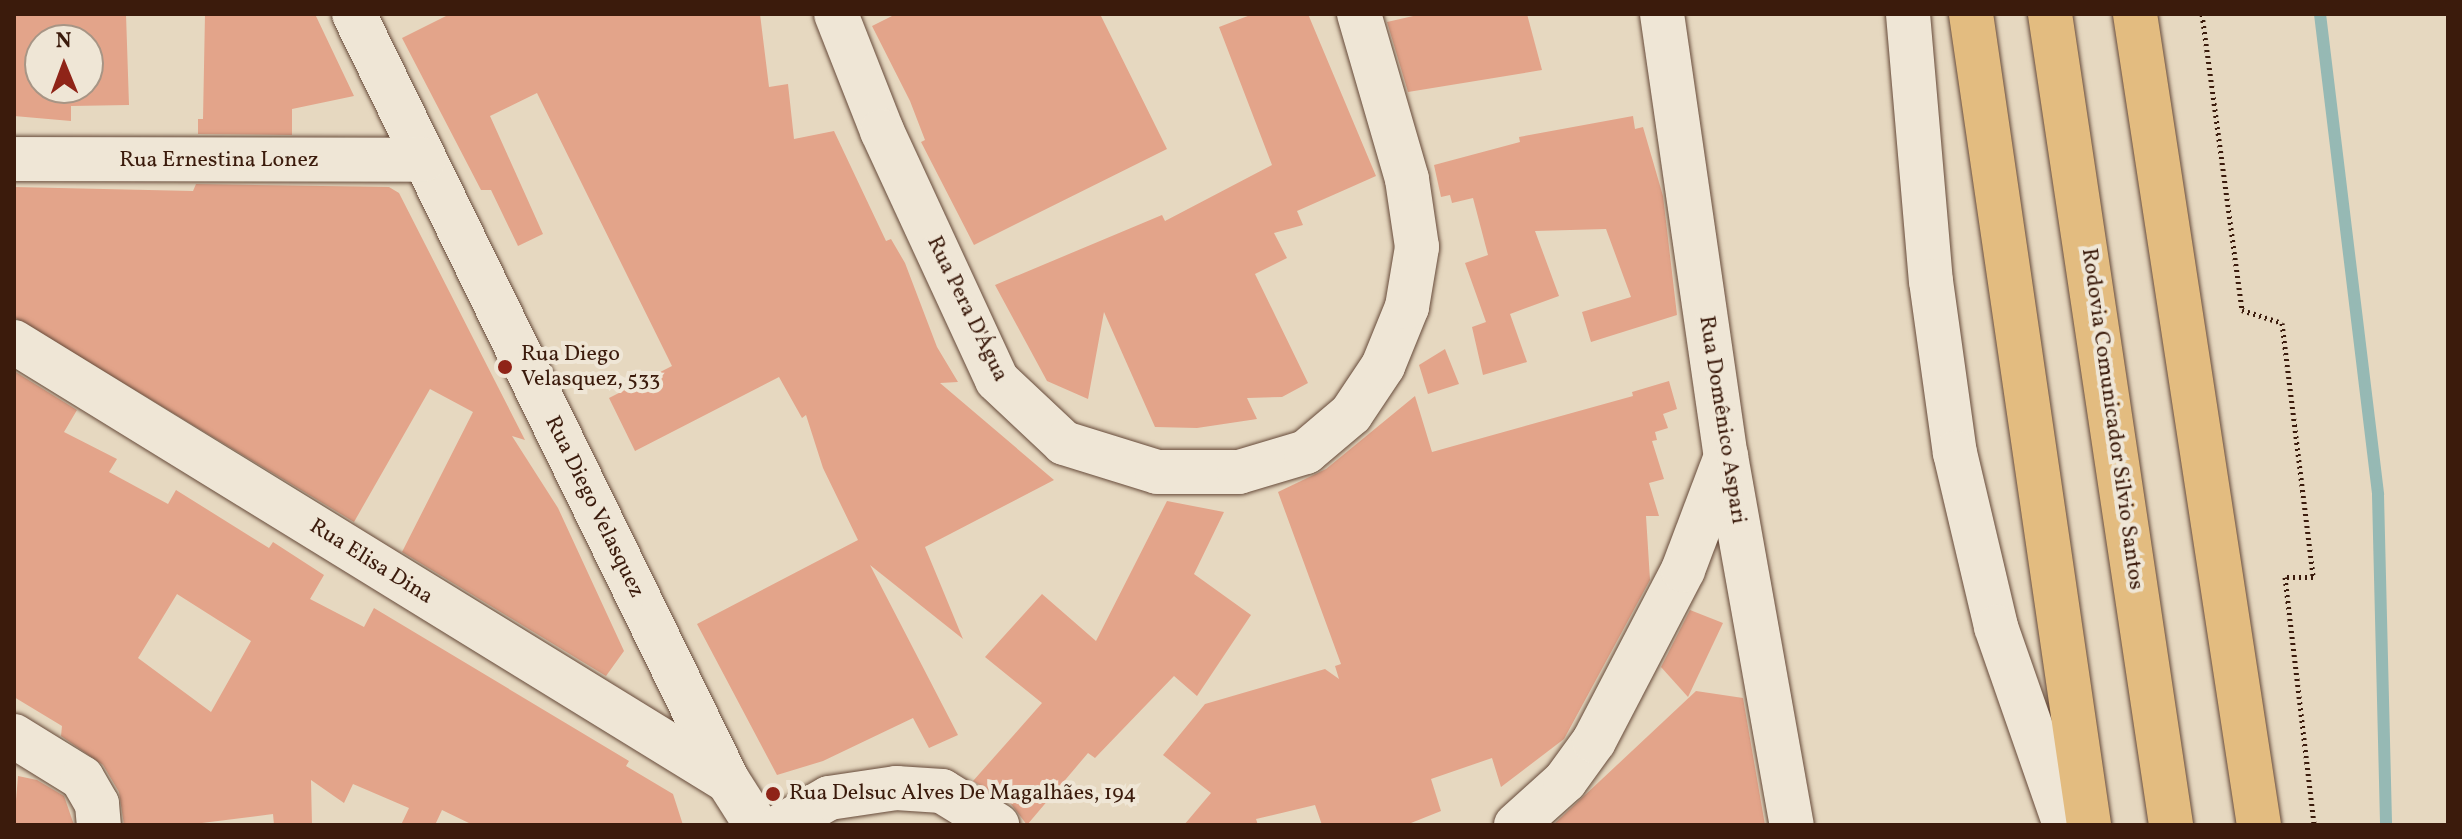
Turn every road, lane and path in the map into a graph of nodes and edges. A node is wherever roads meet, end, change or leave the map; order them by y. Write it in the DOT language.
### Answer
graph roads {
  1 [pos="354,14"];
  2 [pos="836,14"];
  3 [pos="1359,14"];
  4 [pos="1662,14"];
  5 [pos="1908,14"];
  6 [pos="1971,14"];
  7 [pos="2050,14"];
  8 [pos="2202,14"];
  9 [pos="2143,22"];
  10 [pos="14,159"];
  11 [pos="424,160"];
  12 [pos="14,342"];
  13 [pos="1726,456"];
  14 [pos="23,747"];
  15 [pos="728,781"];
  16 [pos="99,825"];
  17 [pos="756,825"];
  18 [pos="782,825"];
  19 [pos="997,825"];
  20 [pos="1516,825"];
  21 [pos="1792,825"];
  22 [pos="2065,825"];
  23 [pos="2089,825"];
  24 [pos="2171,825"];
  25 [pos="2259,825"];
  26 [pos="2314,825"];
  1 -- 11 [label="street, Rua Diego Velasquez"];
  2 -- 3 [label="street, Rua Pera D'Água"];
  4 -- 13 [label="street, Rua Domênico Aspari"];
  5 -- 22 [label="street"];
  6 -- 23 [label="main road"];
  7 -- 24 [label="main road, Rodovia Comunicador Silvio Santos"];
  8 -- 26 [label="path"];
  9 -- 25 [label="main road"];
  10 -- 11 [label="street, Rua Ernestina Lonez"];
  11 -- 15 [label="street, Rua Diego Velasquez"];
  12 -- 15 [label="street, Rua Elisa Dina"];
  13 -- 20 [label="street"];
  13 -- 21 [label="street, Rua Domênico Aspari"];
  14 -- 16 [label="street"];
  15 -- 17 [label="street, Rua Diego Velasquez"];
  18 -- 19 [label="street"];
}
